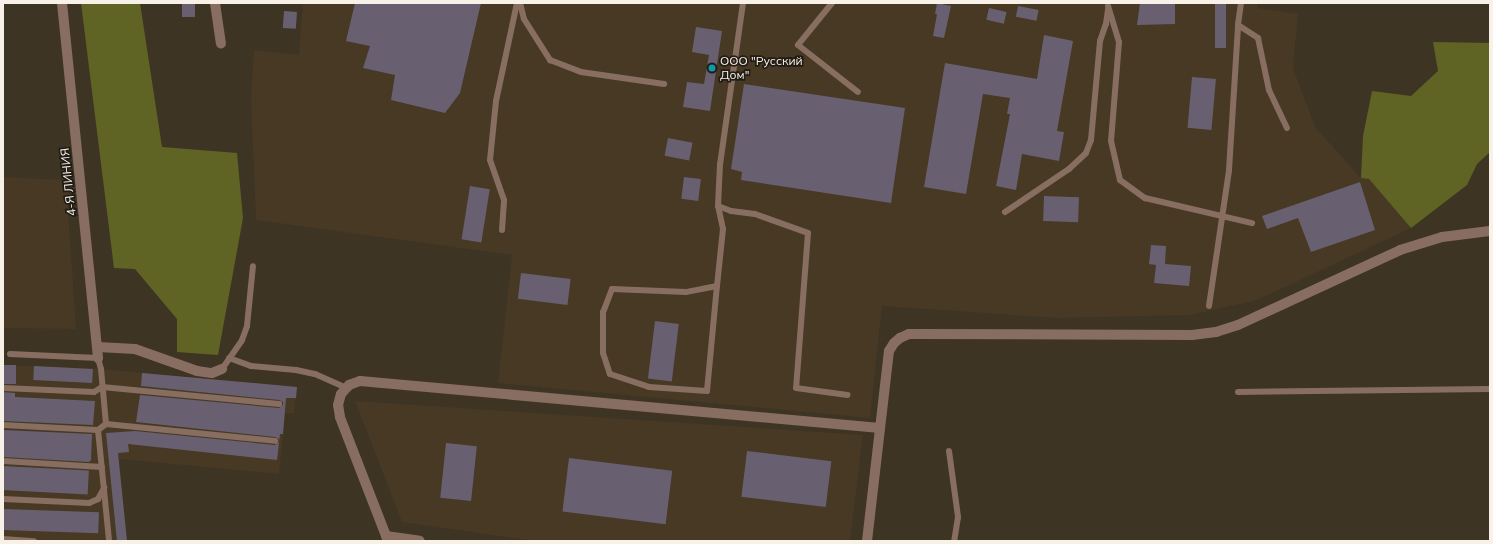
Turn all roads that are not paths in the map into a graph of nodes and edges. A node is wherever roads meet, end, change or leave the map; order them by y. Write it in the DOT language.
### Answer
graph roads {
  1 [pos="62,3"];
  2 [pos="214,3"];
  3 [pos="517,3"];
  4 [pos="520,3"];
  5 [pos="744,3"];
  6 [pos="832,3"];
  7 [pos="1241,3"];
  8 [pos="1108,5"];
  9 [pos="1238,25"];
  10 [pos="221,44"];
  11 [pos="664,84"];
  12 [pos="858,92"];
  13 [pos="1287,128"];
  14 [pos="718,206"];
  15 [pos="1005,212"];
  16 [pos="1223,216"];
  17 [pos="1252,222"];
  18 [pos="502,230"];
  19 [pos="1490,231"];
  20 [pos="253,266"];
  21 [pos="717,286"];
  22 [pos="1210,306"];
  23 [pos="98,347"];
  24 [pos="10,354"];
  25 [pos="98,358"];
  26 [pos="229,358"];
  27 [pos="222,369"];
  28 [pos="102,387"];
  29 [pos="3,388"];
  30 [pos="346,388"];
  31 [pos="1490,389"];
  32 [pos="1238,392"];
  33 [pos="848,395"];
  34 [pos="279,404"];
  35 [pos="106,424"];
  36 [pos="3,425"];
  37 [pos="880,428"];
  38 [pos="98,430"];
  39 [pos="275,441"];
  40 [pos="949,451"];
  41 [pos="3,461"];
  42 [pos="102,467"];
  43 [pos="104,488"];
  44 [pos="3,499"];
  45 [pos="3,539"];
  46 [pos="387,539"];
  47 [pos="34,541"];
  48 [pos="109,541"];
  49 [pos="420,541"];
  50 [pos="867,541"];
  51 [pos="954,541"];
  1 -- 23 [label="street, 4-Я ЛИНИЯ"];
  2 -- 10 [label="street"];
  3 -- 18 [label="lane"];
  4 -- 11 [label="lane"];
  5 -- 14 [label="lane"];
  6 -- 12 [label="lane"];
  7 -- 9 [label="lane"];
  8 -- 15 [label="lane"];
  8 -- 16 [label="lane"];
  9 -- 13 [label="lane"];
  9 -- 16 [label="lane"];
  14 -- 21 [label="lane"];
  14 -- 33 [label="lane"];
  16 -- 17 [label="lane"];
  16 -- 22 [label="lane"];
  19 -- 37 [label="street"];
  20 -- 26 [label="lane"];
  21 -- 21 [label="lane"];
  23 -- 25 [label="street, 4-Я ЛИНИЯ"];
  23 -- 27 [label="street"];
  24 -- 25 [label="lane"];
  25 -- 28 [label="lane"];
  26 -- 27 [label="lane"];
  26 -- 30 [label="lane"];
  28 -- 29 [label="lane"];
  28 -- 34 [label="lane"];
  28 -- 35 [label="lane"];
  30 -- 37 [label="street"];
  30 -- 46 [label="street"];
  31 -- 32 [label="lane"];
  35 -- 38 [label="lane"];
  35 -- 39 [label="lane"];
  36 -- 38 [label="lane"];
  37 -- 50 [label="street"];
  38 -- 42 [label="lane"];
  40 -- 51 [label="lane"];
  41 -- 42 [label="lane"];
  42 -- 43 [label="lane"];
  43 -- 44 [label="lane"];
  43 -- 48 [label="lane"];
  45 -- 47 [label="lane"];
  46 -- 49 [label="street"];
}
